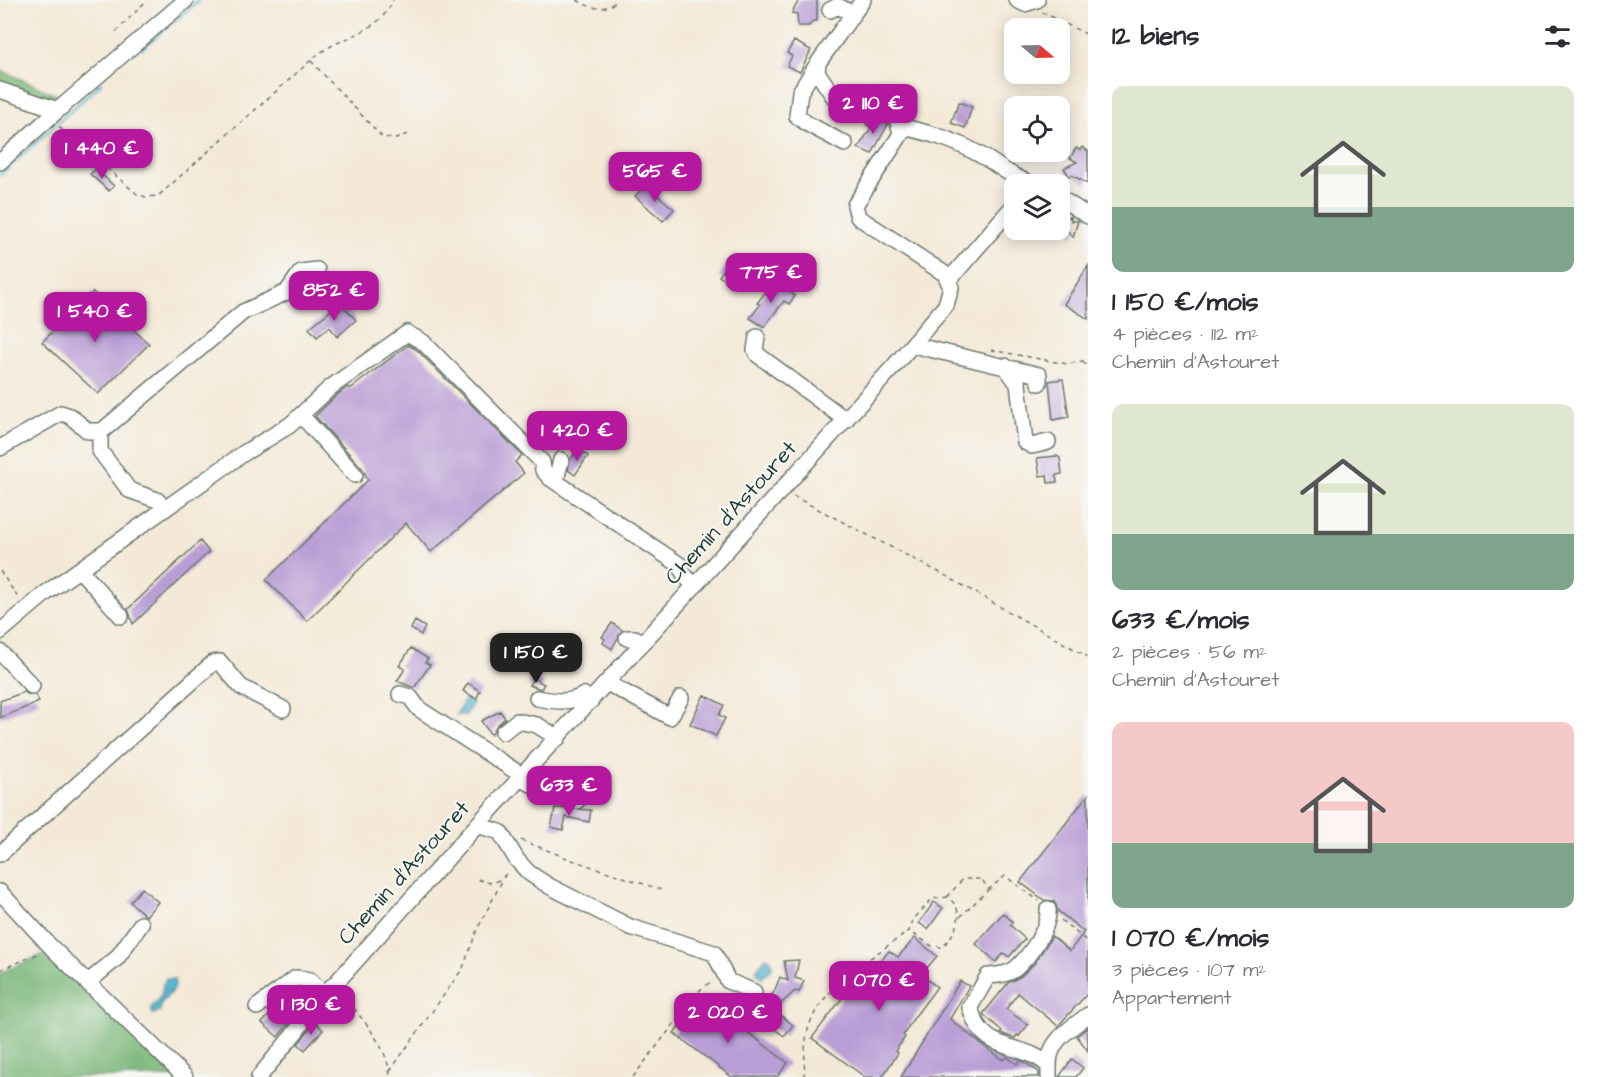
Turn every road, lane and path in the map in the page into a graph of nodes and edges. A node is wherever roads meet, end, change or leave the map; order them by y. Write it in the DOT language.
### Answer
graph roads {
  1 [pos="147,0"];
  2 [pos="186,0"];
  3 [pos="393,0"];
  4 [pos="577,0"];
  5 [pos="618,0"];
  6 [pos="863,0"];
  7 [pos="1026,1"];
  8 [pos="830,10"];
  9 [pos="853,14"];
  10 [pos="116,32"];
  11 [pos="1088,35"];
  12 [pos="311,60"];
  13 [pos="818,63"];
  14 [pos="0,90"];
  15 [pos="58,110"];
  16 [pos="58,126"];
  17 [pos="899,126"];
  18 [pos="409,133"];
  19 [pos="845,144"];
  20 [pos="0,162"];
  21 [pos="1009,174"];
  22 [pos="1070,204"];
  23 [pos="1088,216"];
  24 [pos="1004,218"];
  25 [pos="317,270"];
  26 [pos="948,281"];
  27 [pos="757,337"];
  28 [pos="913,345"];
  29 [pos="985,348"];
  30 [pos="1088,360"];
  31 [pos="1082,362"];
  32 [pos="1005,366"];
  33 [pos="1088,366"];
  34 [pos="1039,383"];
  35 [pos="301,416"];
  36 [pos="846,420"];
  37 [pos="100,431"];
  38 [pos="1048,442"];
  39 [pos="0,448"];
  40 [pos="561,460"];
  41 [pos="355,475"];
  42 [pos="556,480"];
  43 [pos="782,489"];
  44 [pos="165,508"];
  45 [pos="80,570"];
  46 [pos="0,571"];
  47 [pos="695,586"];
  48 [pos="27,609"];
  49 [pos="121,616"];
  50 [pos="0,632"];
  51 [pos="0,652"];
  52 [pos="1088,657"];
  53 [pos="607,683"];
  54 [pos="32,686"];
  55 [pos="400,694"];
  56 [pos="537,698"];
  57 [pos="681,698"];
  58 [pos="591,701"];
  59 [pos="283,709"];
  60 [pos="503,732"];
  61 [pos="558,738"];
  62 [pos="521,777"];
  63 [pos="578,801"];
  64 [pos="477,825"];
  65 [pos="520,840"];
  66 [pos="0,854"];
  67 [pos="517,860"];
  68 [pos="505,875"];
  69 [pos="478,879"];
  70 [pos="662,890"];
  71 [pos="988,890"];
  72 [pos="0,892"];
  73 [pos="947,897"];
  74 [pos="1048,909"];
  75 [pos="960,918"];
  76 [pos="141,924"];
  77 [pos="909,931"];
  78 [pos="1088,942"];
  79 [pos="52,948"];
  80 [pos="0,970"];
  81 [pos="725,974"];
  82 [pos="87,983"];
  83 [pos="326,992"];
  84 [pos="754,992"];
  85 [pos="257,1008"];
  86 [pos="1088,1015"];
  87 [pos="321,1018"];
  88 [pos="390,1071"];
  89 [pos="1049,1071"];
  90 [pos="185,1077"];
  91 [pos="259,1077"];
  92 [pos="390,1077"];
  93 [pos="633,1077"];
  94 [pos="804,1077"];
  1 -- 10 [label="path"];
  2 -- 15 [label="street"];
  3 -- 12 [label="path"];
  4 -- 5 [label="path"];
  6 -- 9 [label="street"];
  7 -- 11 [label="path"];
  8 -- 9 [label="street"];
  9 -- 13 [label="street"];
  12 -- 16 [label="path"];
  12 -- 18 [label="path"];
  13 -- 17 [label="street"];
  13 -- 19 [label="street"];
  14 -- 15 [label="street"];
  15 -- 20 [label="street"];
  17 -- 21 [label="street"];
  17 -- 26 [label="street"];
  22 -- 23 [label="street"];
  24 -- 26 [label="street"];
  25 -- 37 [label="street"];
  26 -- 28 [label="street, Chemin d'Astouret"];
  27 -- 36 [label="street"];
  28 -- 32 [label="street"];
  28 -- 36 [label="street, Chemin d'Astouret"];
  29 -- 31 [label="path"];
  30 -- 31 [label="path"];
  31 -- 33 [label="path"];
  32 -- 34 [label="street"];
  32 -- 38 [label="street"];
  35 -- 41 [label="street"];
  35 -- 42 [label="street"];
  35 -- 44 [label="street"];
  36 -- 43 [label="street, Chemin d'Astouret"];
  37 -- 39 [label="street"];
  37 -- 44 [label="street"];
  40 -- 42 [label="street"];
  42 -- 47 [label="street"];
  43 -- 47 [label="street, Chemin d'Astouret"];
  43 -- 52 [label="path"];
  44 -- 45 [label="street"];
  45 -- 48 [label="street"];
  45 -- 49 [label="street"];
  46 -- 48 [label="path"];
  47 -- 53 [label="street, Chemin d'Astouret"];
  48 -- 50 [label="street"];
  51 -- 54 [label="street"];
  53 -- 57 [label="street"];
  53 -- 58 [label="street, Chemin d'Astouret"];
  55 -- 62 [label="street"];
  56 -- 58 [label="street"];
  58 -- 61 [label="street, Chemin d'Astouret"];
  59 -- 66 [label="street"];
  60 -- 61 [label="street"];
  61 -- 62 [label="street, Chemin d'Astouret"];
  62 -- 63 [label="street"];
  62 -- 64 [label="street, Chemin d'Astouret"];
  64 -- 67 [label="street"];
  64 -- 83 [label="street, Chemin d'Astouret"];
  65 -- 70 [label="path"];
  67 -- 68 [label="path"];
  67 -- 81 [label="street"];
  68 -- 69 [label="path"];
  68 -- 88 [label="path"];
  71 -- 73 [label="path"];
  71 -- 74 [label="path"];
  71 -- 75 [label="path"];
  72 -- 79 [label="street"];
  73 -- 75 [label="path"];
  73 -- 77 [label="path"];
  74 -- 78 [label="path"];
  74 -- 89 [label="street"];
  75 -- 77 [label="path"];
  76 -- 82 [label="street"];
  77 -- 94 [label="path"];
  79 -- 80 [label="path"];
  79 -- 82 [label="street"];
  81 -- 84 [label="street"];
  81 -- 93 [label="path"];
  82 -- 90 [label="street"];
  83 -- 85 [label="street"];
  83 -- 87 [label="street"];
  83 -- 88 [label="path"];
  83 -- 91 [label="street, Chemin d'Astouret"];
  86 -- 89 [label="street"];
  88 -- 92 [label="path"];
}
